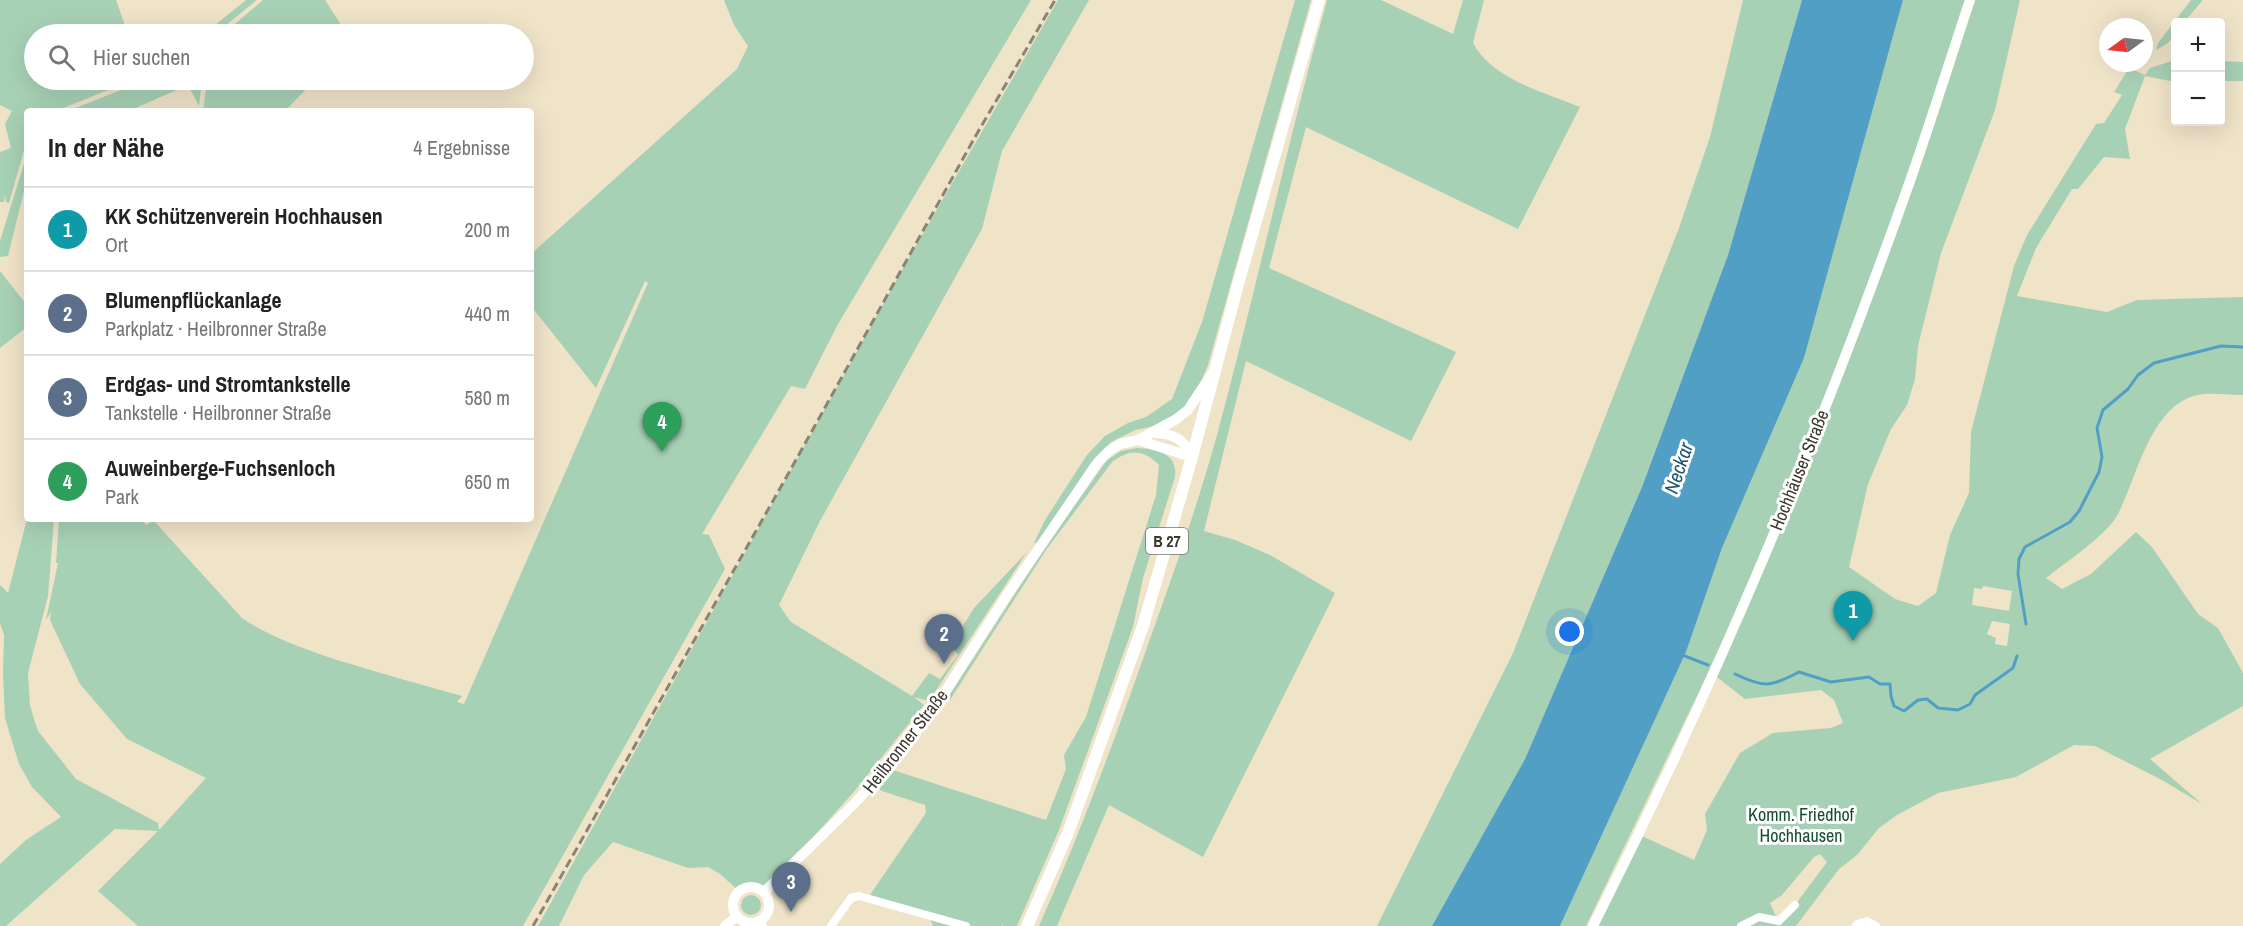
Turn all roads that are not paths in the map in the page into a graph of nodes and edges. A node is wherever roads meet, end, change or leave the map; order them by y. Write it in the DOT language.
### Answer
graph roads {
  1 [pos="1319,0"];
  2 [pos="1970,0"];
  3 [pos="1216,367"];
  4 [pos="1154,432"];
  5 [pos="1138,440"];
  6 [pos="1192,457"];
  7 [pos="764,892"];
  8 [pos="1795,905"];
  9 [pos="736,917"];
  10 [pos="762,923"];
  11 [pos="1780,924"];
  12 [pos="725,926"];
  13 [pos="831,926"];
  14 [pos="966,926"];
  15 [pos="1027,926"];
  16 [pos="1593,926"];
  17 [pos="1741,926"];
  18 [pos="1856,926"];
  19 [pos="1876,926"];
  1 -- 3 [label="main road, B 27"];
  2 -- 16 [label="main road, Hochhäuser Straße"];
  3 -- 4 [label="main road, Heilbronner Straße"];
  3 -- 6 [label="main road, B 27"];
  4 -- 5 [label="main road, Heilbronner Straße"];
  4 -- 6 [label="main road"];
  5 -- 6 [label="main road"];
  5 -- 7 [label="main road, Heilbronner Straße"];
  6 -- 15 [label="main road, B 27"];
  7 -- 9 [label="main road"];
  7 -- 10 [label="main road"];
  8 -- 11 [label="street"];
  9 -- 10 [label="main road"];
  9 -- 12 [label="main road"];
  11 -- 17 [label="street"];
  13 -- 14 [label="street"];
  18 -- 19 [label="street"];
}
